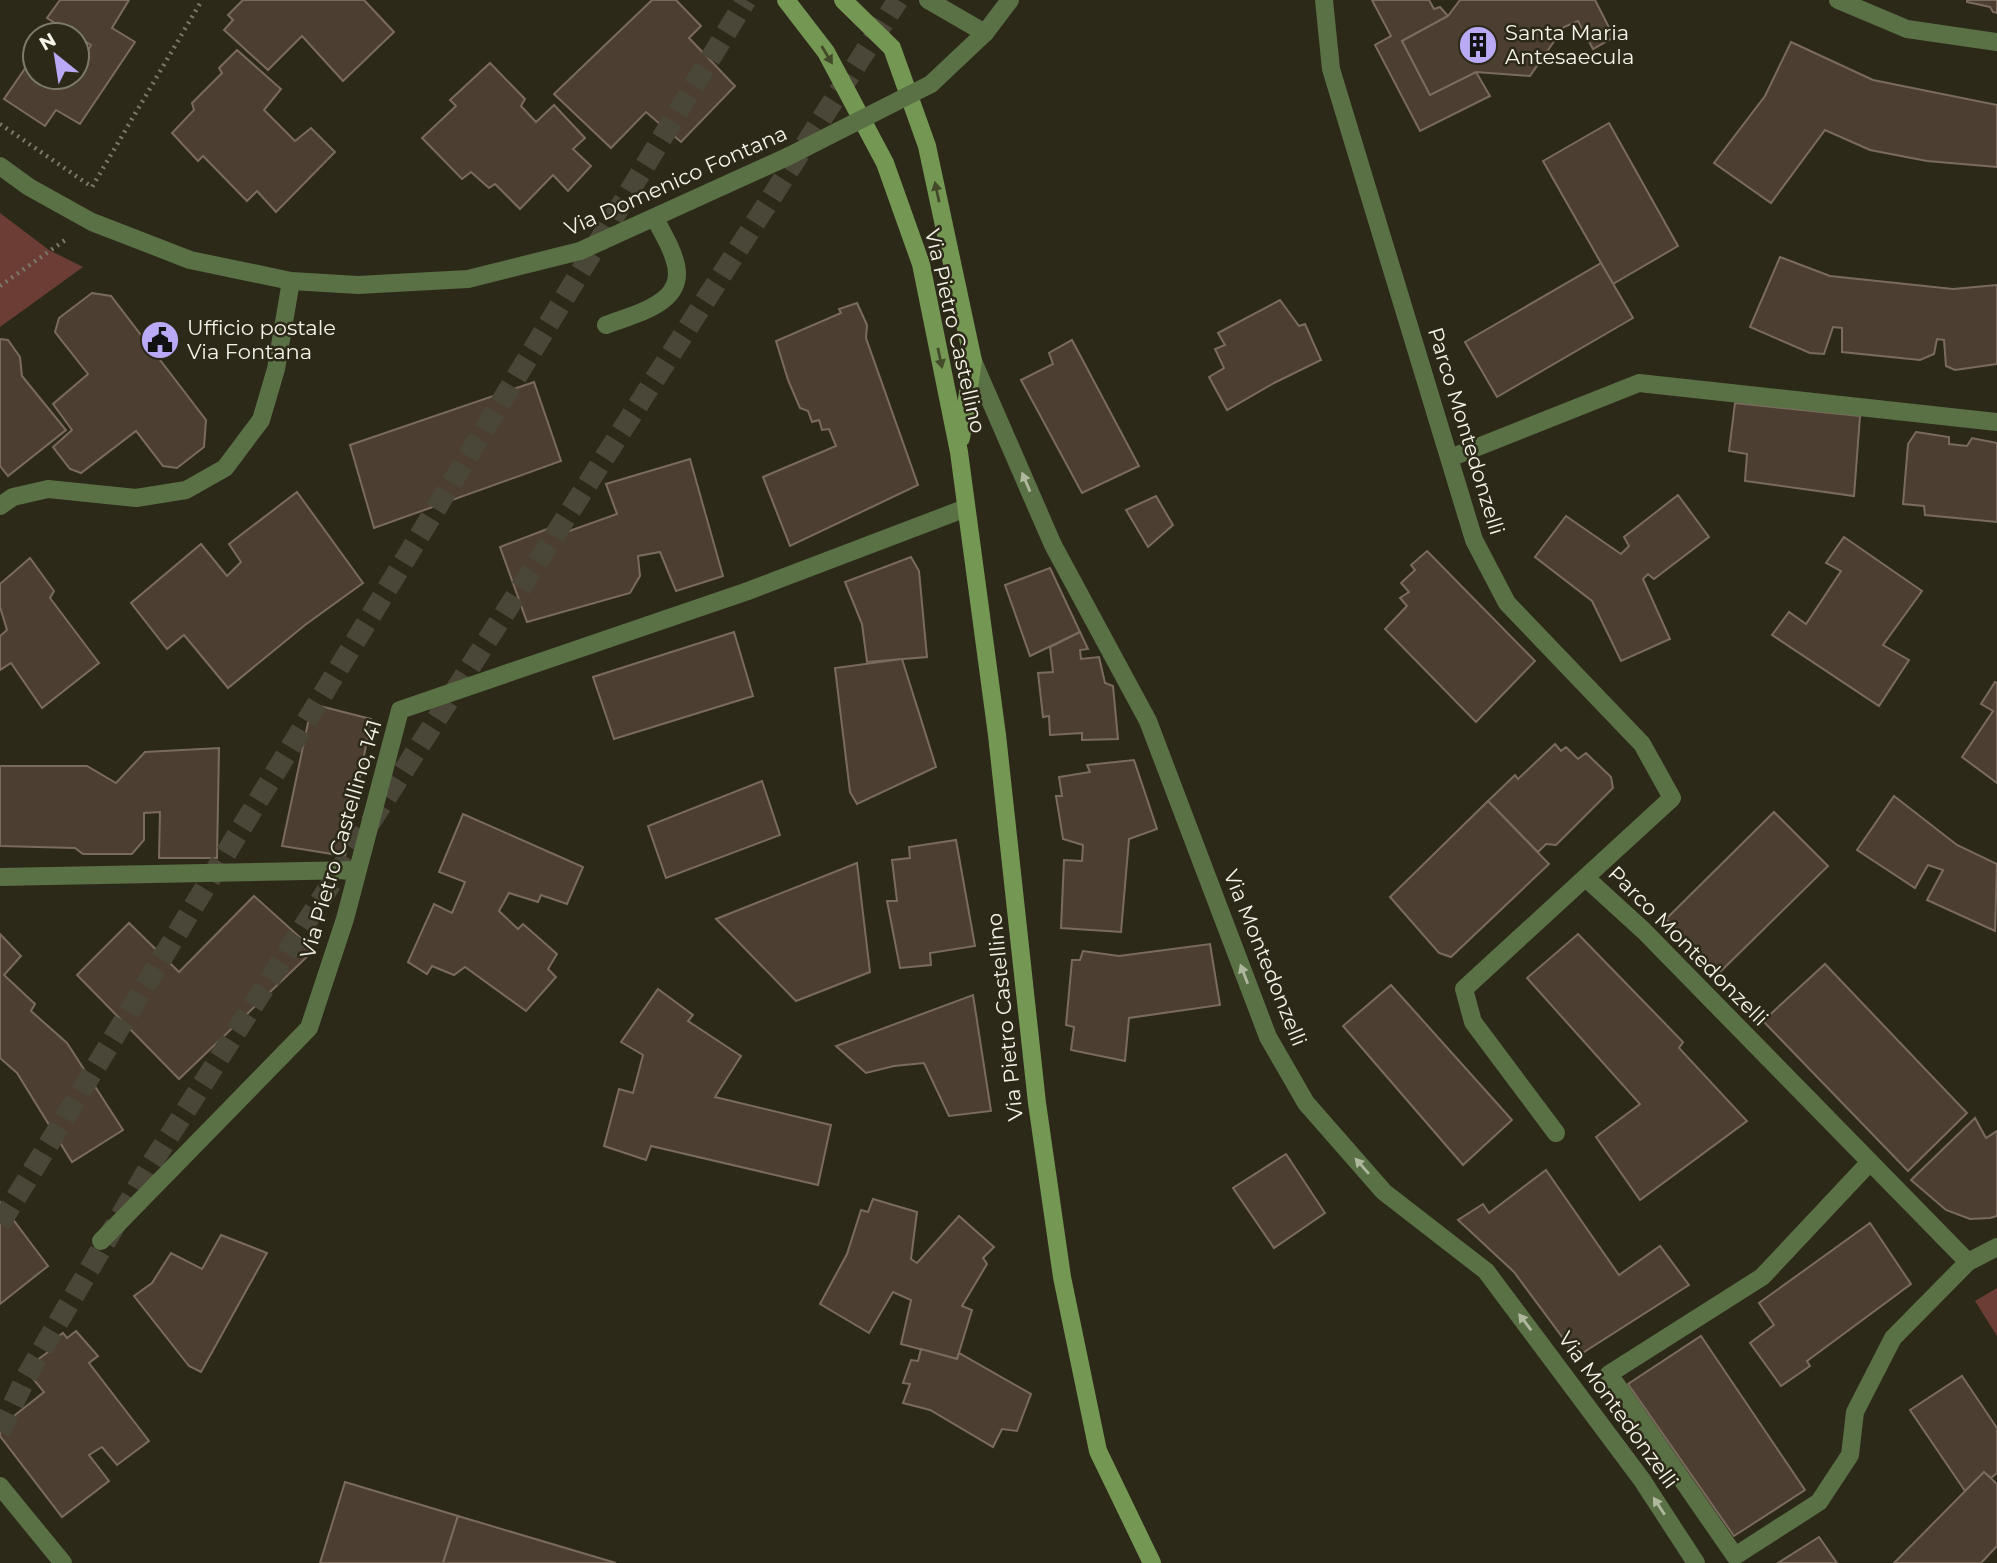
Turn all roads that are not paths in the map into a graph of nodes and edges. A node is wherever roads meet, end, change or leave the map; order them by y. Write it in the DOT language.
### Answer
graph roads {
  1 [pos="786,0"];
  2 [pos="843,0"];
  3 [pos="928,0"];
  4 [pos="1010,0"];
  5 [pos="1324,0"];
  6 [pos="1838,0"];
  7 [pos="985,33"];
  8 [pos="1997,42"];
  9 [pos="0,166"];
  10 [pos="655,218"];
  11 [pos="291,281"];
  12 [pos="606,325"];
  13 [pos="973,361"];
  14 [pos="1997,422"];
  15 [pos="959,452"];
  16 [pos="1450,458"];
  17 [pos="0,506"];
  18 [pos="966,508"];
  19 [pos="1053,545"];
  20 [pos="356,870"];
  21 [pos="0,877"];
  22 [pos="1587,879"];
  23 [pos="1556,1133"];
  24 [pos="1870,1162"];
  25 [pos="101,1241"];
  26 [pos="1997,1247"];
  27 [pos="1968,1262"];
  28 [pos="0,1486"];
  29 [pos="63,1563"];
  30 [pos="1152,1563"];
  31 [pos="1696,1563"];
  1 -- 15 [label="street, Via Pietro Castellino, one-way"];
  13 -- 2 [label="street, Via Pietro Castellino, one-way"];
  3 -- 7 [label="street"];
  4 -- 7 [label="street, Via Domenico Fontana"];
  5 -- 16 [label="street, Parco Montedonzelli"];
  6 -- 8 [label="street"];
  7 -- 10 [label="street, Via Domenico Fontana, bridge"];
  9 -- 11 [label="street, Via Domenico Fontana"];
  10 -- 11 [label="street, Via Domenico Fontana"];
  10 -- 12 [label="street"];
  11 -- 17 [label="street"];
  13 -- 15 [label="street, Via Pietro Castellino"];
  19 -- 13 [label="street, Via Pietro Castellino, one-way"];
  14 -- 16 [label="street"];
  15 -- 18 [label="street, Via Pietro Castellino"];
  16 -- 22 [label="street, Parco Montedonzelli"];
  18 -- 20 [label="street, Via Pietro Castellino, 141"];
  18 -- 30 [label="street, Via Pietro Castellino"];
  31 -- 19 [label="street, Via Montedonzelli, one-way"];
  20 -- 21 [label="street"];
  20 -- 25 [label="street, Via Pietro Castellino, 141"];
  22 -- 23 [label="street"];
  22 -- 24 [label="street, Parco Montedonzelli"];
  24 -- 27 [label="street, Parco Montedonzelli"];
  24 -- 27 [label="street"];
  26 -- 27 [label="street"];
  28 -- 29 [label="street"];
}
